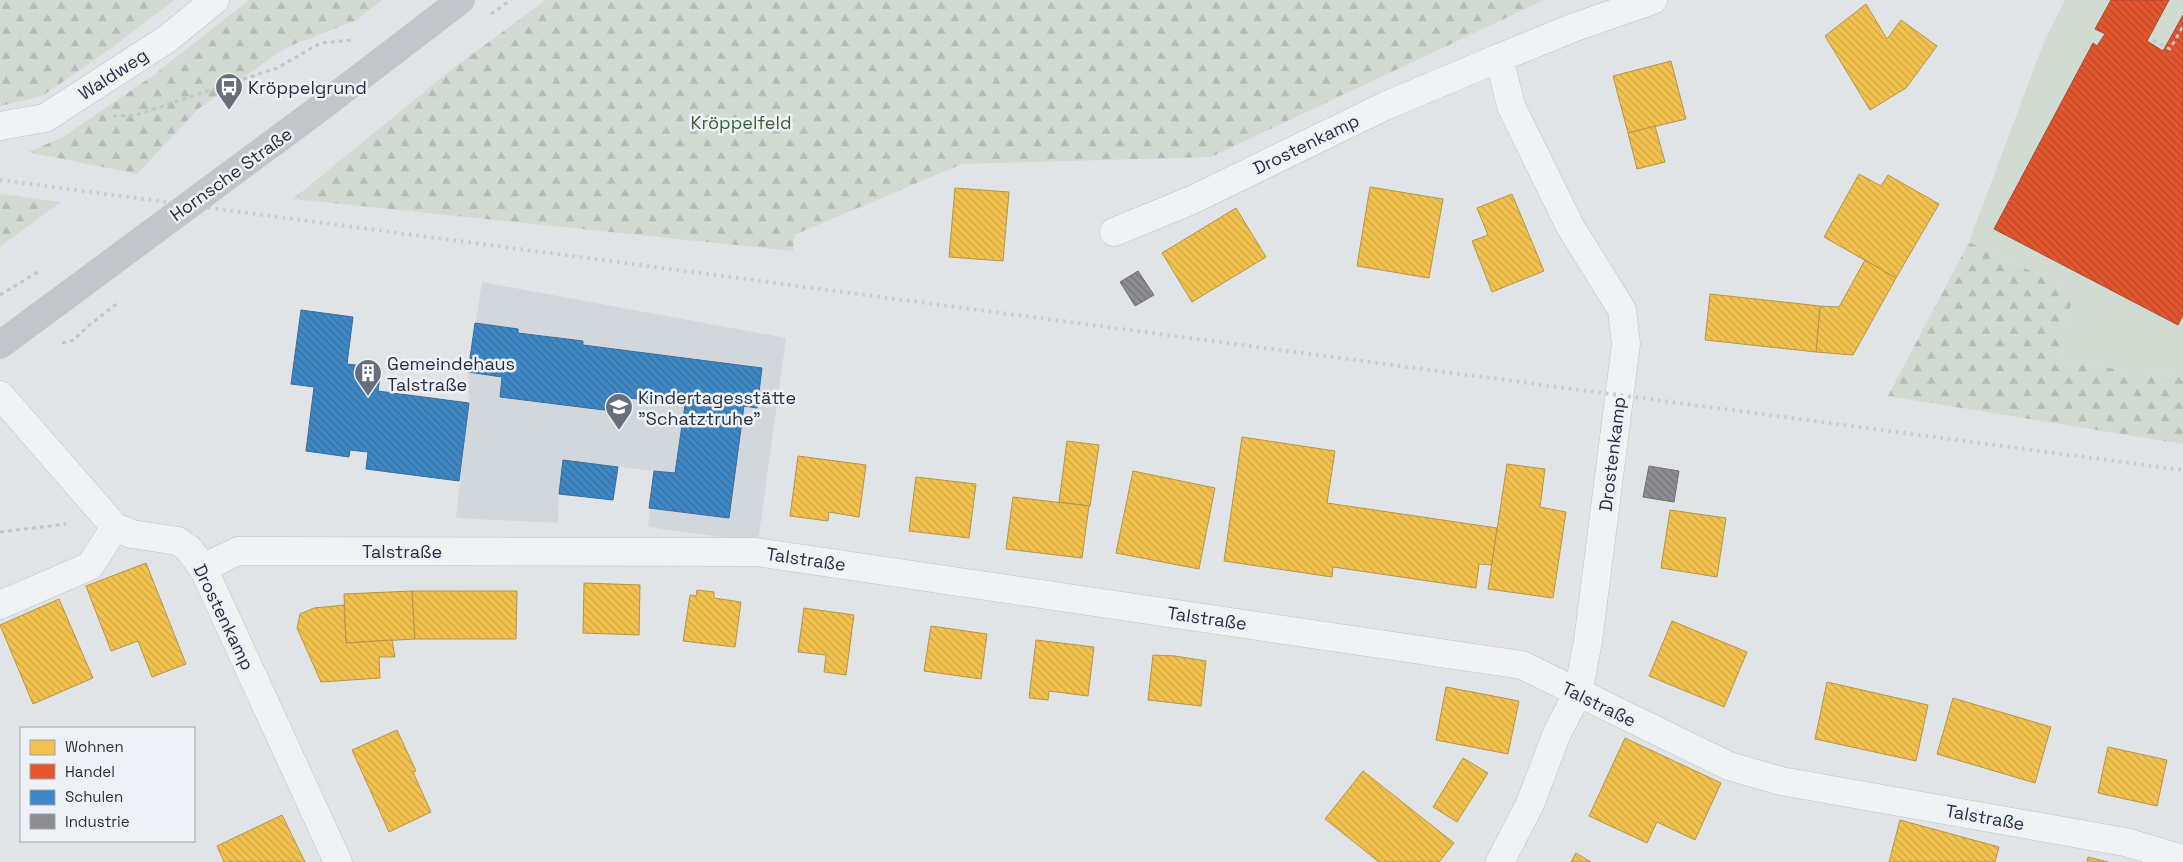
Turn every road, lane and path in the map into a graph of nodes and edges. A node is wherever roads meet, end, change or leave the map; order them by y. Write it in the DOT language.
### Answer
graph roads {
  1 [pos="215,0"];
  2 [pos="461,0"];
  3 [pos="1653,0"];
  4 [pos="2183,26"];
  5 [pos="352,40"];
  6 [pos="2153,40"];
  7 [pos="1499,58"];
  8 [pos="108,116"];
  9 [pos="0,126"];
  10 [pos="1114,232"];
  11 [pos="0,345"];
  12 [pos="0,395"];
  13 [pos="62,524"];
  14 [pos="115,527"];
  15 [pos="0,532"];
  16 [pos="204,570"];
  17 [pos="0,605"];
  18 [pos="1578,693"];
  19 [pos="2183,859"];
  20 [pos="338,862"];
  21 [pos="1500,862"];
  1 -- 9 [label="street, Waldweg"];
  2 -- 11 [label="main road, Hornsche Straße"];
  3 -- 7 [label="street, Drostenkamp"];
  4 -- 6 [label="path"];
  5 -- 8 [label="path"];
  7 -- 10 [label="street, Drostenkamp"];
  7 -- 18 [label="street, Drostenkamp"];
  12 -- 14 [label="street"];
  13 -- 15 [label="path"];
  14 -- 16 [label="street, Drostenkamp"];
  14 -- 17 [label="street"];
  16 -- 18 [label="street, Talstraße"];
  16 -- 20 [label="street, Drostenkamp"];
  18 -- 19 [label="street, Talstraße"];
  18 -- 21 [label="street, Drostenkamp"];
}
